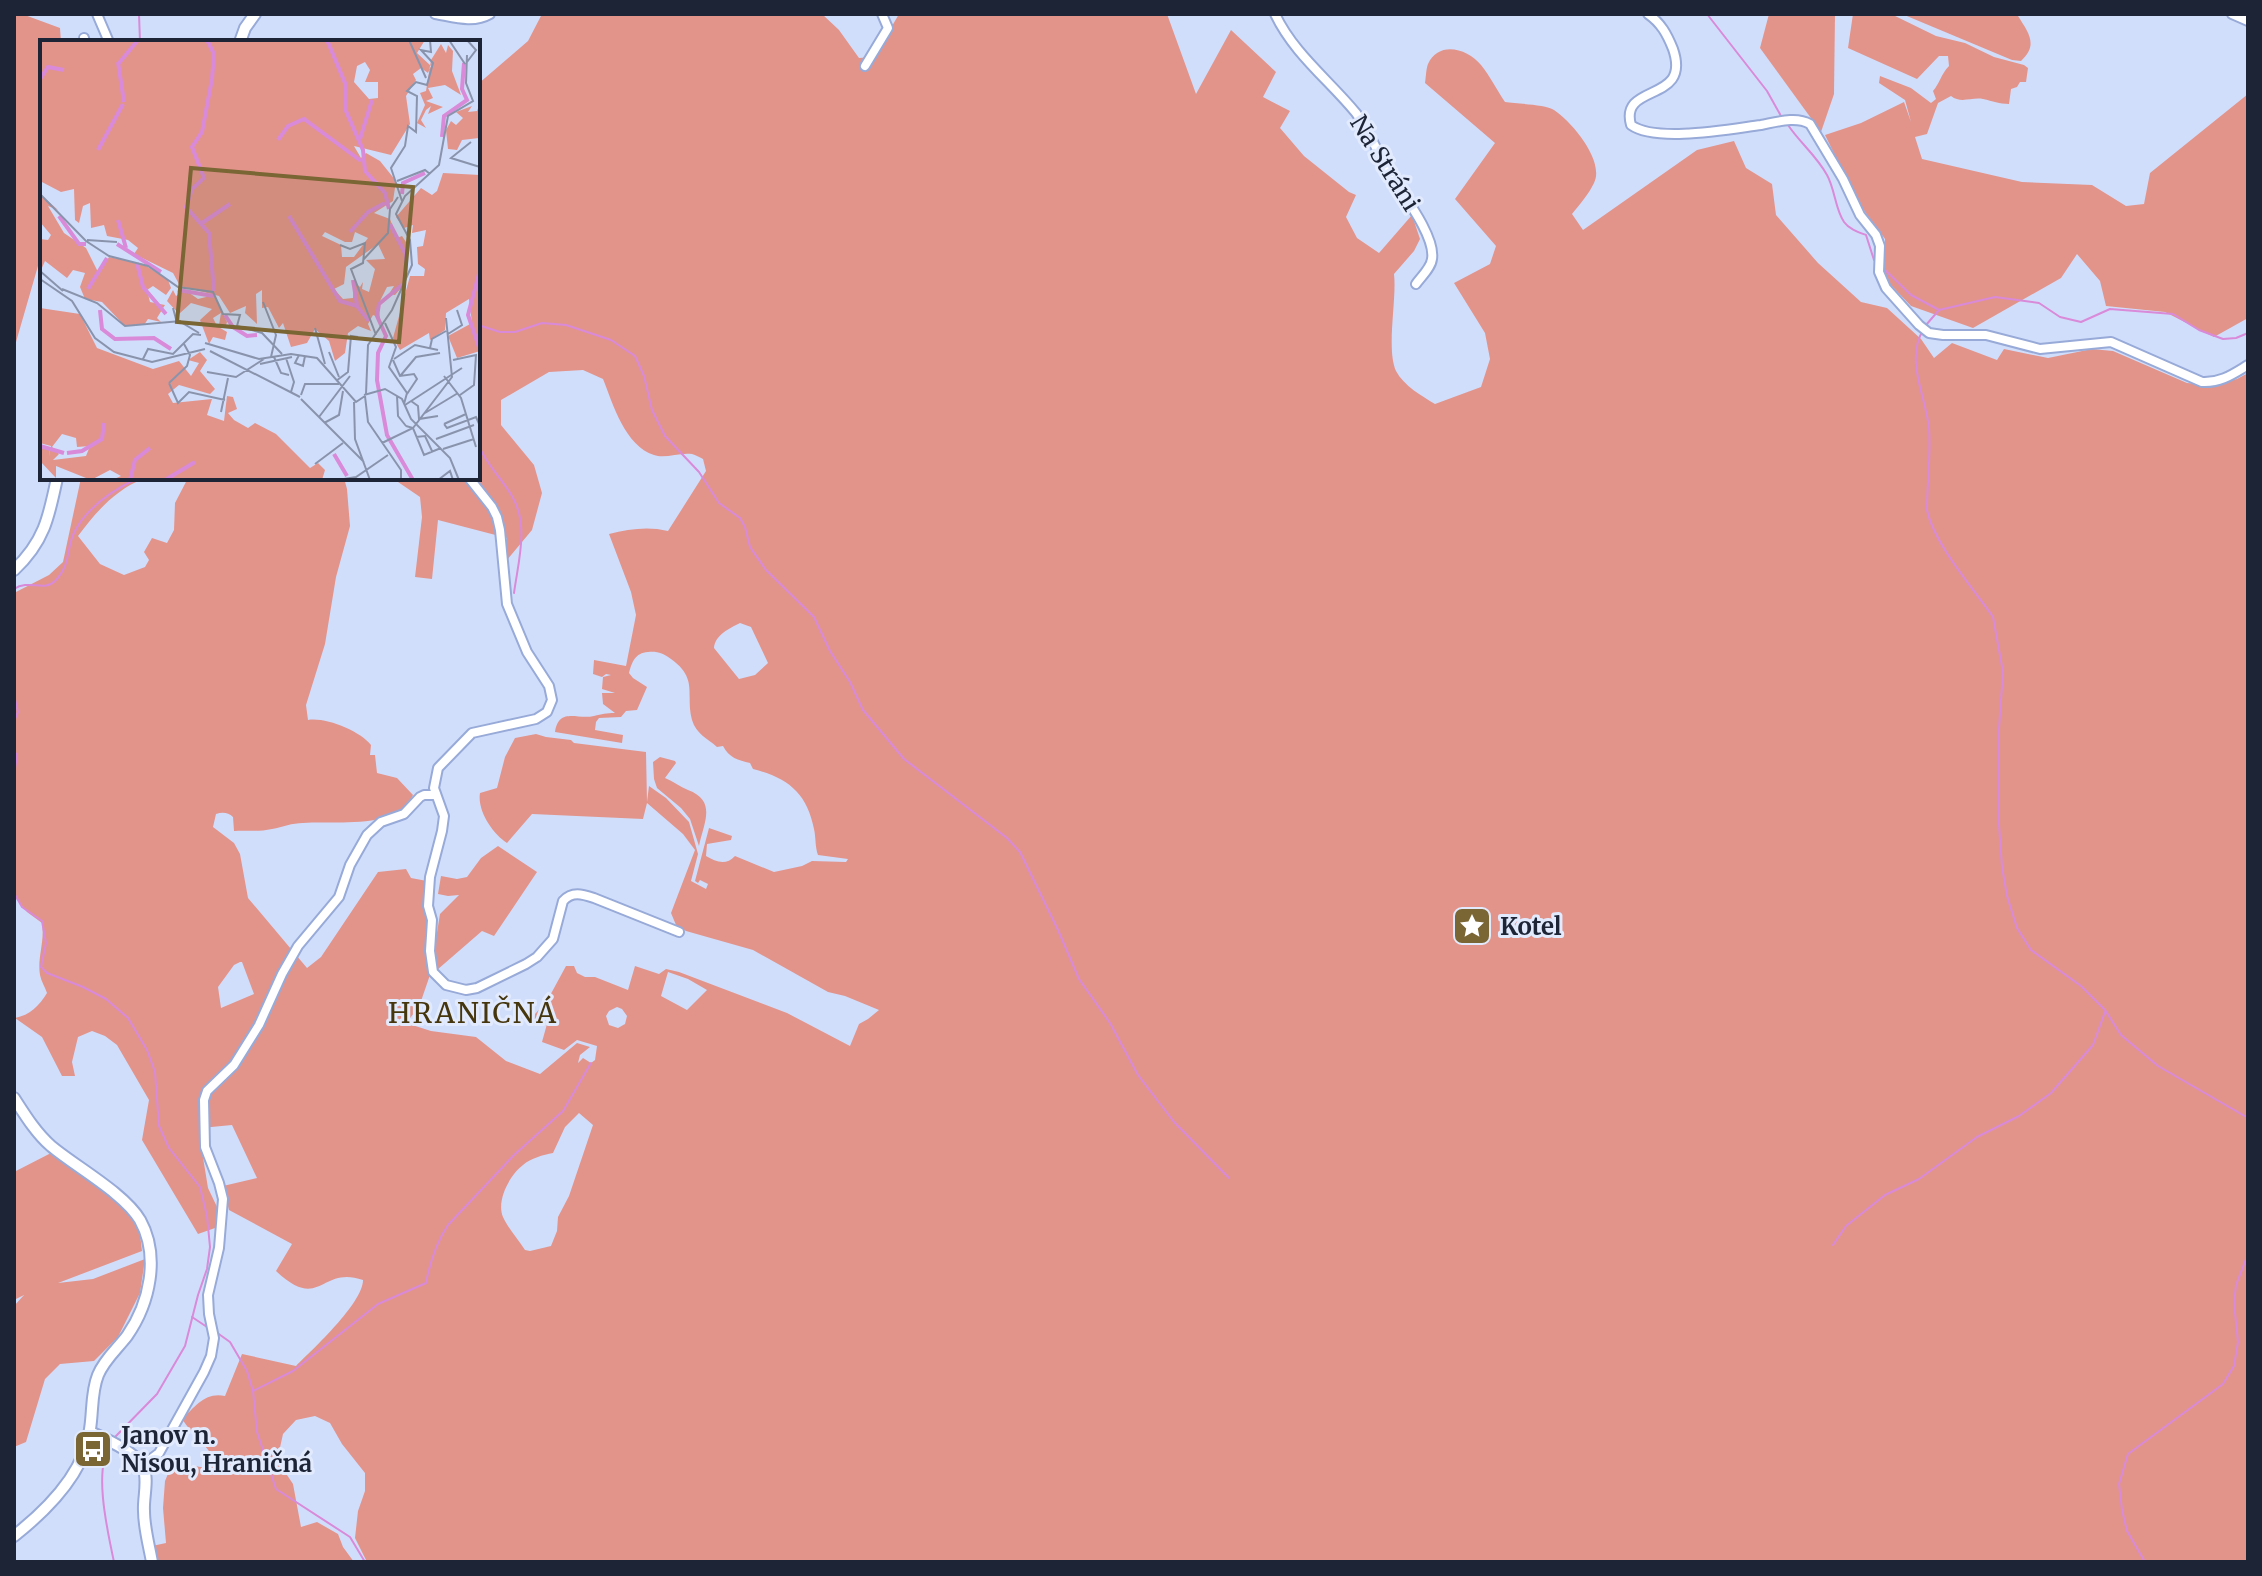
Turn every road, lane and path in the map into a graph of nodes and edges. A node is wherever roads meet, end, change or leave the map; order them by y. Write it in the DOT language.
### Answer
graph roads {
  1 [pos="97,14"];
  2 [pos="255,14"];
  3 [pos="435,14"];
  4 [pos="490,14"];
  5 [pos="882,14"];
  6 [pos="1275,14"];
  7 [pos="1648,14"];
  8 [pos="2232,14"];
  9 [pos="2248,21"];
  10 [pos="104,29"];
  11 [pos="103,40"];
  12 [pos="108,40"];
  13 [pos="241,40"];
  14 [pos="865,66"];
  15 [pos="1416,284"];
  16 [pos="2248,365"];
  17 [pos="56,480"];
  18 [pos="471,480"];
  19 [pos="14,570"];
  20 [pos="435,780"];
  21 [pos="436,795"];
  22 [pos="420,797"];
  23 [pos="679,932"];
  24 [pos="14,1098"];
  25 [pos="90,1432"];
  26 [pos="143,1465"];
  27 [pos="14,1536"];
  28 [pos="152,1562"];
  1 -- 10 [label="street"];
  2 -- 13 [label="street"];
  3 -- 4 [label="street"];
  5 -- 14 [label="street"];
  6 -- 15 [label="street, Na Stráni"];
  7 -- 16 [label="street"];
  8 -- 9 [label="street"];
  10 -- 11 [label="street"];
  10 -- 12 [label="street"];
  17 -- 19 [label="street"];
  18 -- 20 [label="street"];
  20 -- 21 [label="street"];
  20 -- 22 [label="street"];
  21 -- 22 [label="street"];
  21 -- 23 [label="street"];
  22 -- 26 [label="street"];
  24 -- 25 [label="street"];
  25 -- 26 [label="street"];
  25 -- 27 [label="street"];
  26 -- 28 [label="street"];
}
